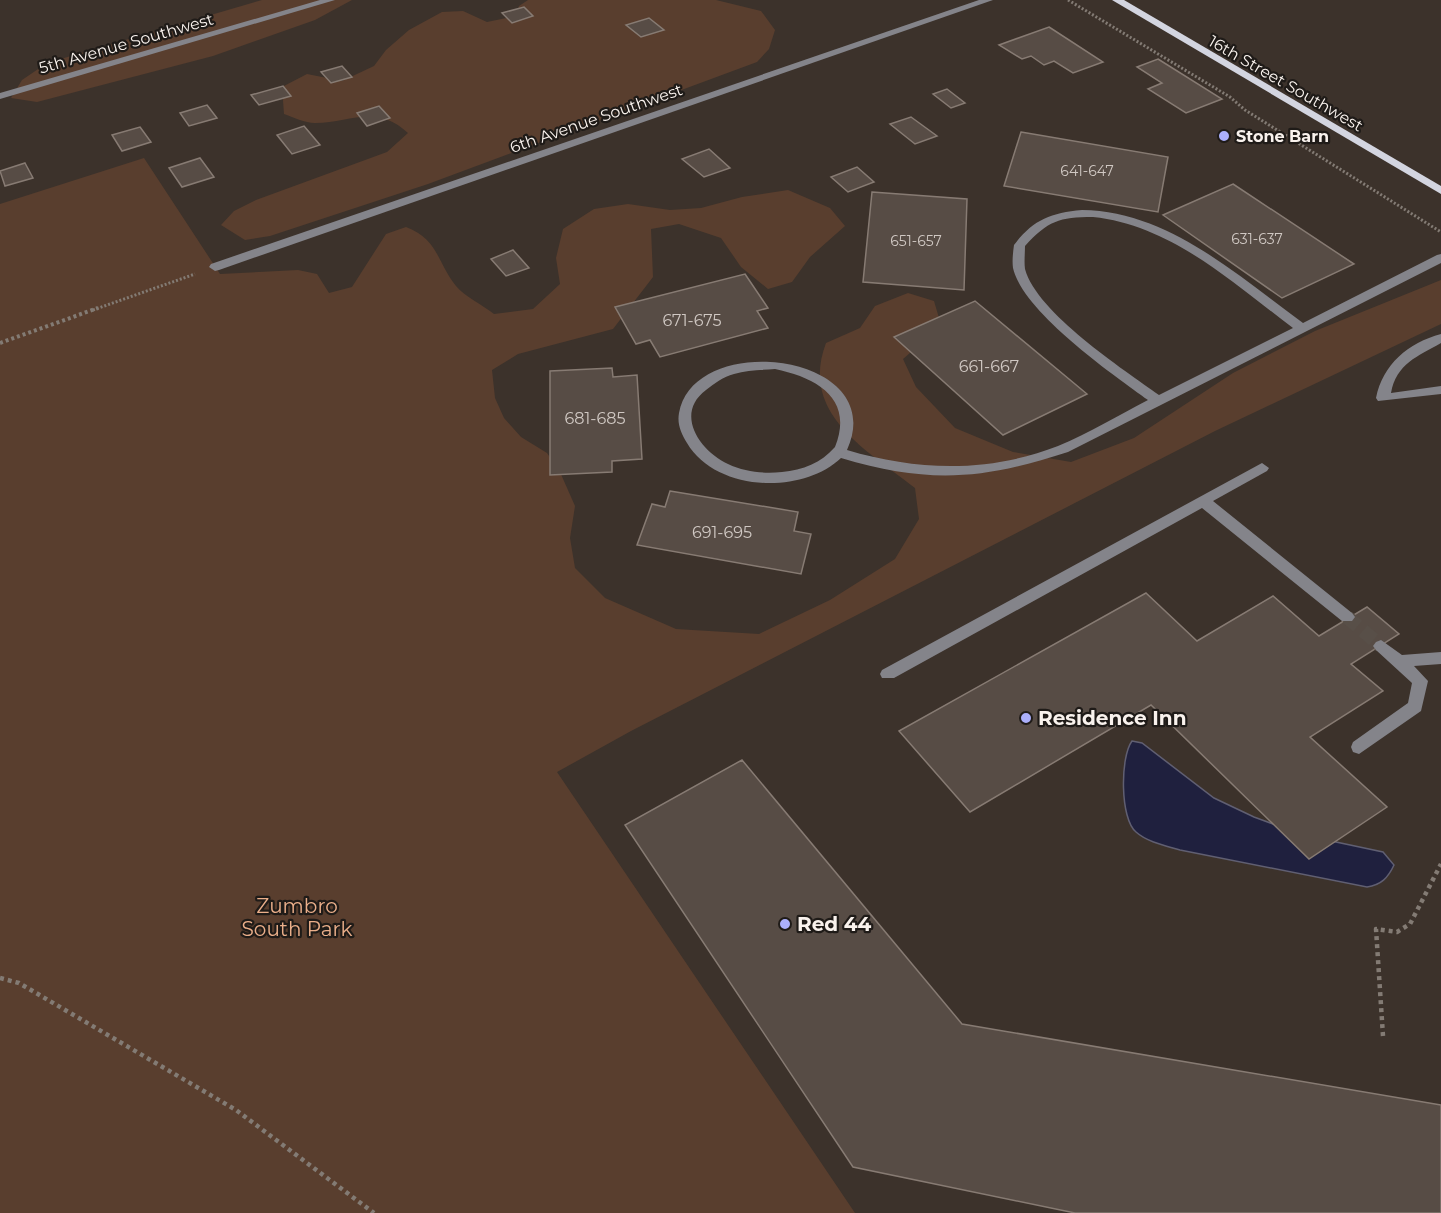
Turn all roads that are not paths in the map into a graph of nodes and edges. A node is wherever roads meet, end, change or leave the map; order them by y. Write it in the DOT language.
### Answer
graph roads {
  1 [pos="330,0"];
  2 [pos="988,0"];
  3 [pos="1117,0"];
  4 [pos="0,96"];
  5 [pos="1441,191"];
  6 [pos="1441,258"];
  7 [pos="215,267"];
  8 [pos="1300,327"];
  9 [pos="1441,338"];
  10 [pos="1441,390"];
  11 [pos="1158,401"];
  12 [pos="839,452"];
  13 [pos="1262,468"];
  14 [pos="1203,501"];
  15 [pos="1347,617"];
  16 [pos="1381,645"];
  17 [pos="1441,658"];
  18 [pos="1399,661"];
  19 [pos="888,674"];
  20 [pos="1359,747"];
  1 -- 4 [label="street, 5th Avenue Southwest"];
  2 -- 7 [label="street, 6th Avenue Southwest"];
  3 -- 5 [label="main road, 16th Street Southwest"];
  6 -- 8 [label="street"];
  8 -- 11 [label="street"];
  8 -- 11 [label="street"];
  9 -- 10 [label="street"];
  11 -- 12 [label="street"];
  12 -- 12 [label="street"];
  13 -- 14 [label="street"];
  14 -- 15 [label="street"];
  14 -- 19 [label="street"];
  16 -- 18 [label="street"];
  17 -- 18 [label="street"];
  18 -- 20 [label="street"];
}
